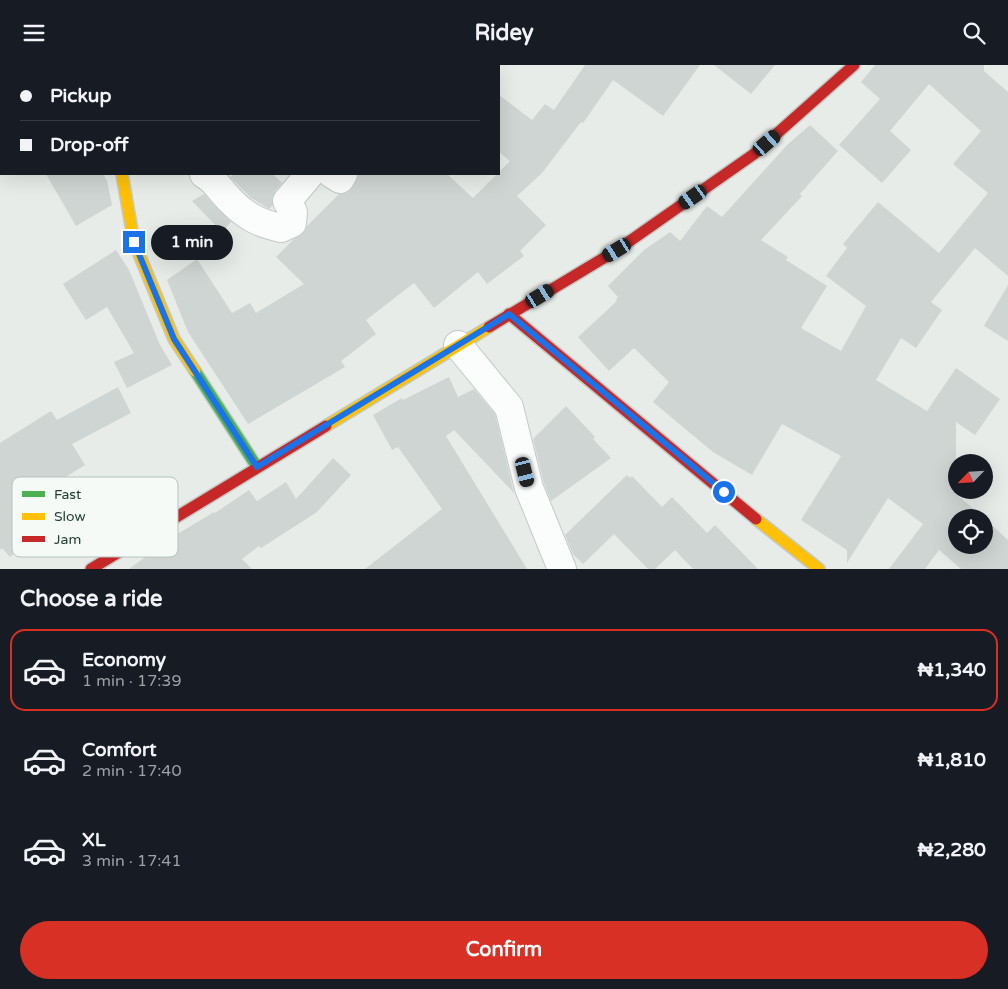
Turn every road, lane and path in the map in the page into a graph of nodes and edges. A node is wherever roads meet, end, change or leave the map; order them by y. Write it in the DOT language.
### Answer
graph roads {
  1 [pos="854,65"];
  2 [pos="122,175"];
  3 [pos="206,175"];
  4 [pos="309,175"];
  5 [pos="509,314"];
  6 [pos="458,345"];
  7 [pos="257,467"];
  8 [pos="178,516"];
  9 [pos="111,557"];
  10 [pos="91,569"];
  11 [pos="562,569"];
  12 [pos="818,569"];
  1 -- 5 [label="street"];
  2 -- 7 [label="street"];
  3 -- 4 [label="street"];
  5 -- 6 [label="street"];
  5 -- 12 [label="street"];
  6 -- 7 [label="street"];
  6 -- 11 [label="street"];
  7 -- 8 [label="street"];
  9 -- 10 [label="street"];
}
